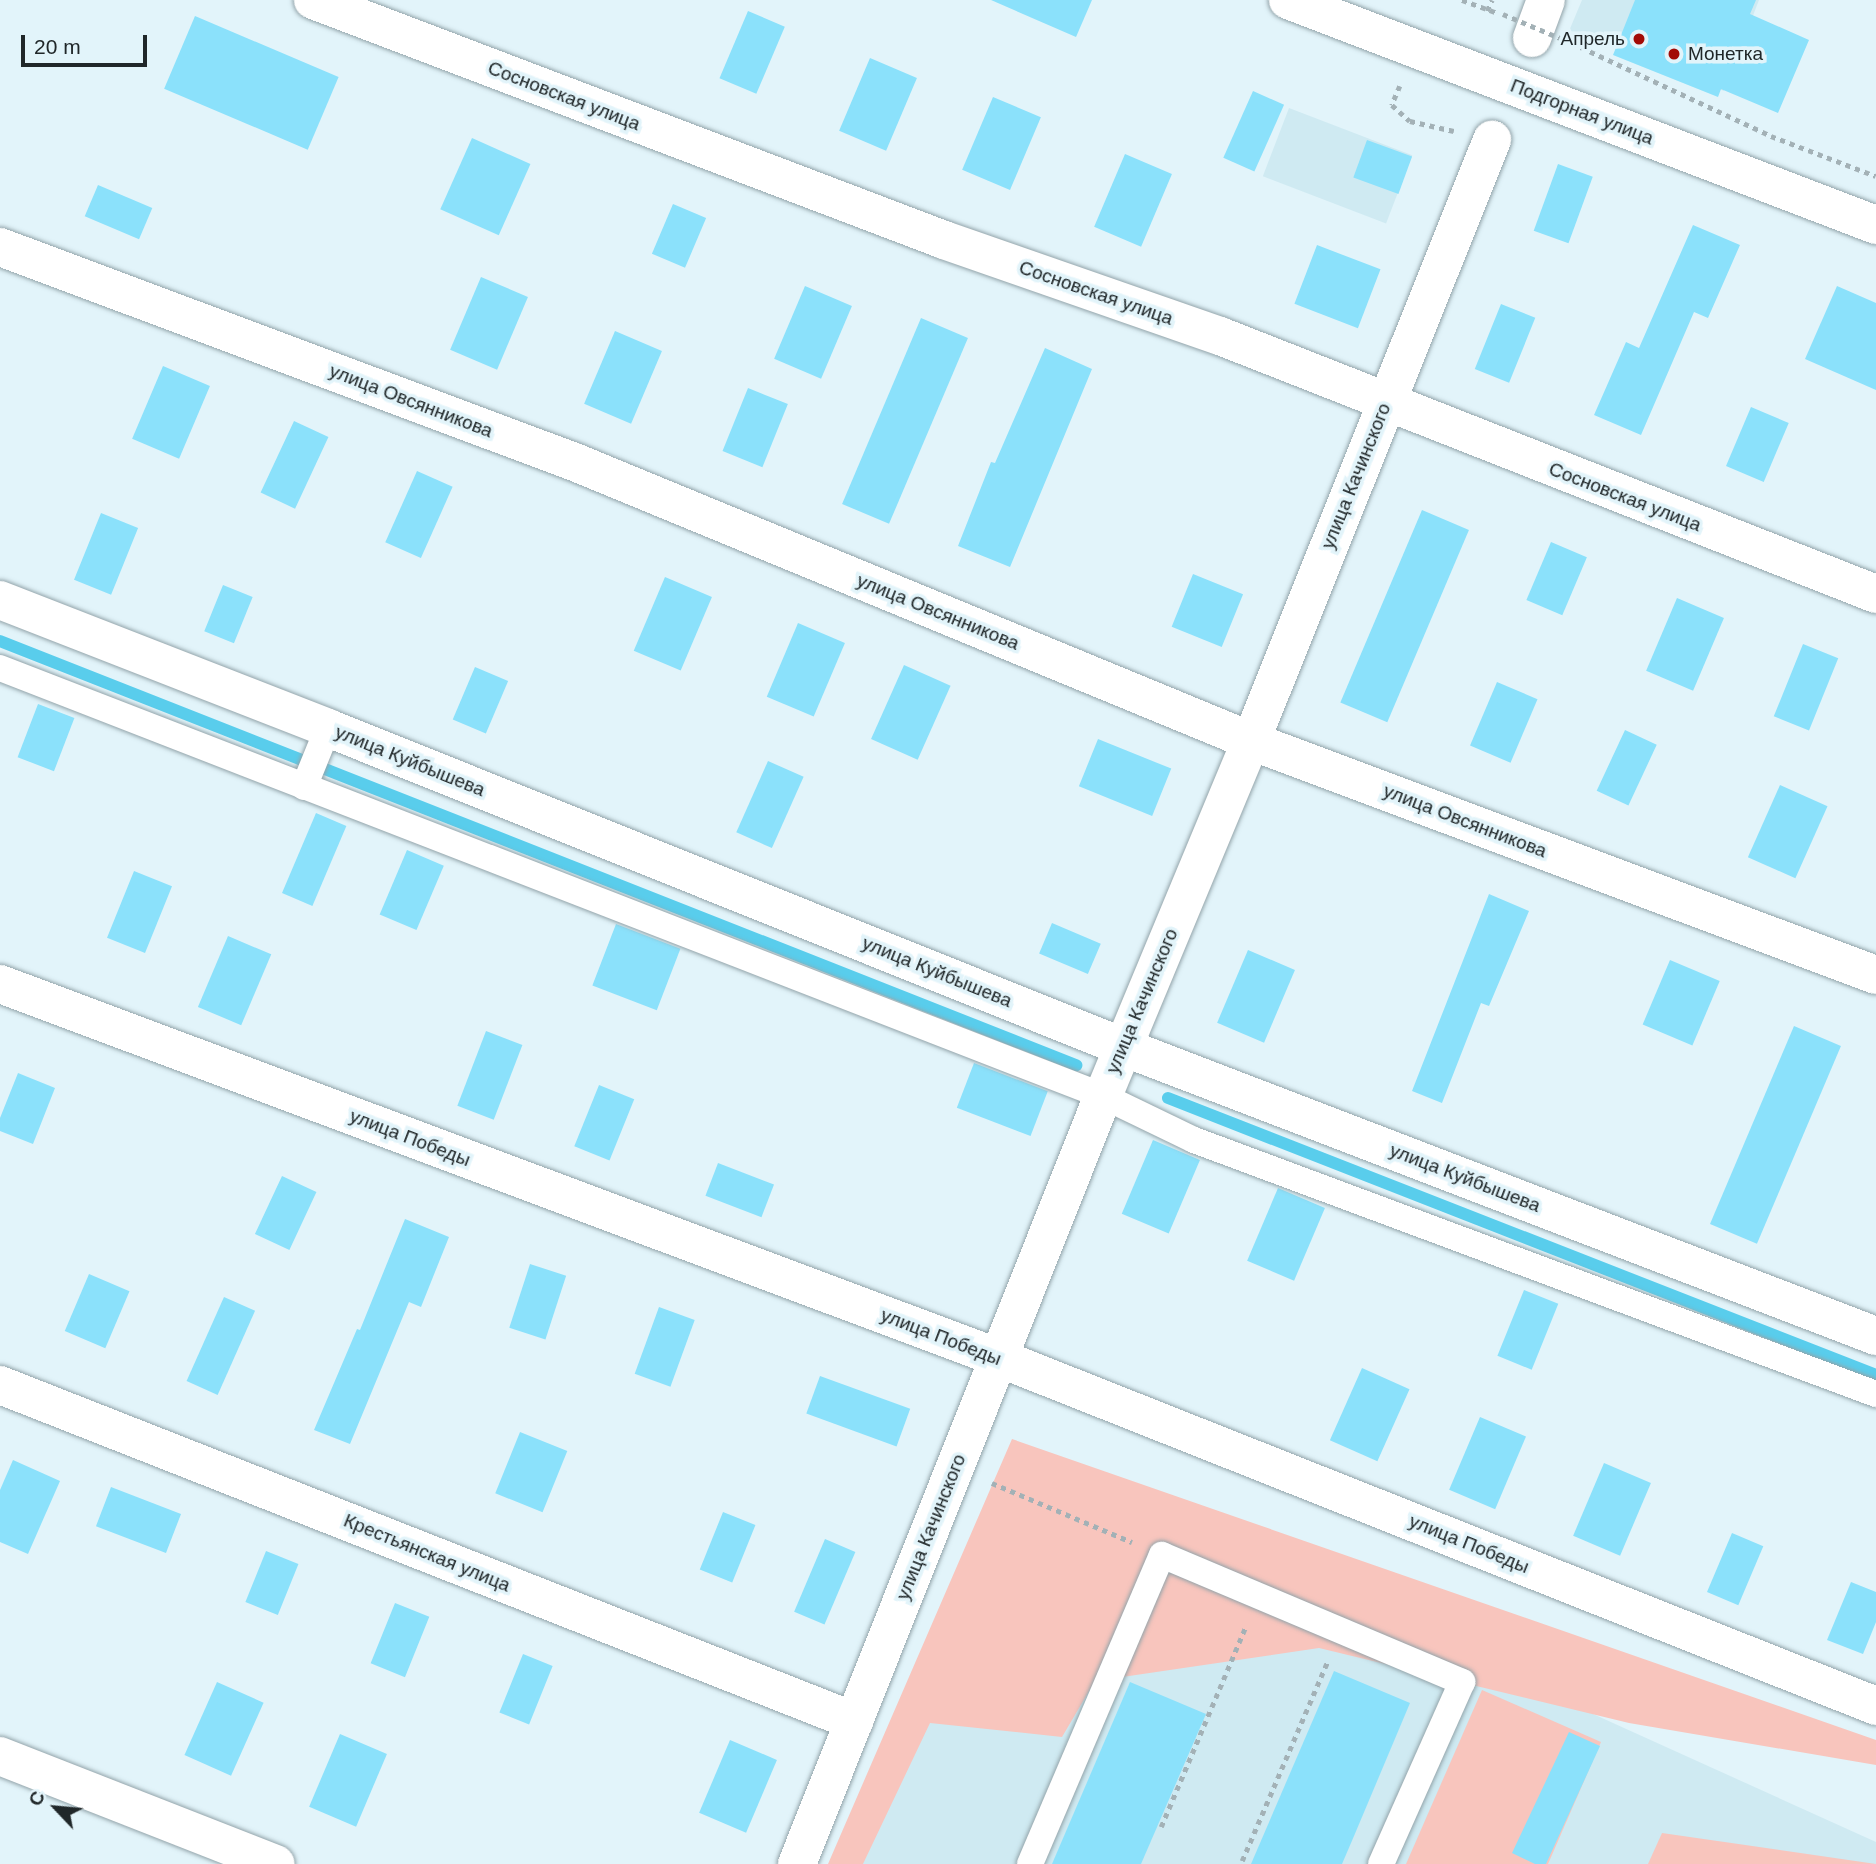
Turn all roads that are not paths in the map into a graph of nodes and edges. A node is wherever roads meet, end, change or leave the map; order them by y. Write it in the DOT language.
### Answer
graph roads {
  1 [pos="313,0"];
  2 [pos="1287,0"];
  3 [pos="1546,0"];
  4 [pos="1548,39"];
  5 [pos="1492,140"];
  6 [pos="1876,225"];
  7 [pos="0,247"];
  8 [pos="1385,404"];
  9 [pos="1876,594"];
  10 [pos="0,600"];
  11 [pos="0,668"];
  12 [pos="328,728"];
  13 [pos="1251,741"];
  14 [pos="304,787"];
  15 [pos="1876,975"];
  16 [pos="0,984"];
  17 [pos="1123,1047"];
  18 [pos="1103,1097"];
  19 [pos="1876,1336"];
  20 [pos="999,1358"];
  21 [pos="0,1385"];
  22 [pos="1876,1394"];
  23 [pos="1876,1706"];
  24 [pos="853,1721"];
  25 [pos="0,1756"];
  26 [pos="276,1864"];
  27 [pos="797,1864"];
  28 [pos="1030,1864"];
  29 [pos="1381,1864"];
  1 -- 8 [label="street, Сосновская улица"];
  2 -- 6 [label="street, Подгорная улица"];
  3 -- 4 [label="street"];
  5 -- 8 [label="street, улица Качинского"];
  7 -- 13 [label="street, улица Овсянникова"];
  8 -- 9 [label="street, Сосновская улица"];
  8 -- 13 [label="street, улица Качинского"];
  10 -- 12 [label="street, улица Куйбышева"];
  11 -- 14 [label="lane"];
  12 -- 14 [label="lane"];
  12 -- 17 [label="street, улица Куйбышева"];
  13 -- 15 [label="street, улица Овсянникова"];
  13 -- 17 [label="street, улица Качинского"];
  14 -- 18 [label="lane"];
  16 -- 20 [label="street, улица Победы"];
  17 -- 18 [label="street, улица Качинского"];
  17 -- 19 [label="street, улица Куйбышева"];
  18 -- 20 [label="street, улица Качинского"];
  18 -- 22 [label="lane"];
  20 -- 23 [label="street, улица Победы"];
  20 -- 24 [label="street, улица Качинского"];
  21 -- 24 [label="street, Крестьянская улица"];
  24 -- 27 [label="street, улица Качинского"];
  25 -- 26 [label="street"];
  28 -- 29 [label="lane"];
}
